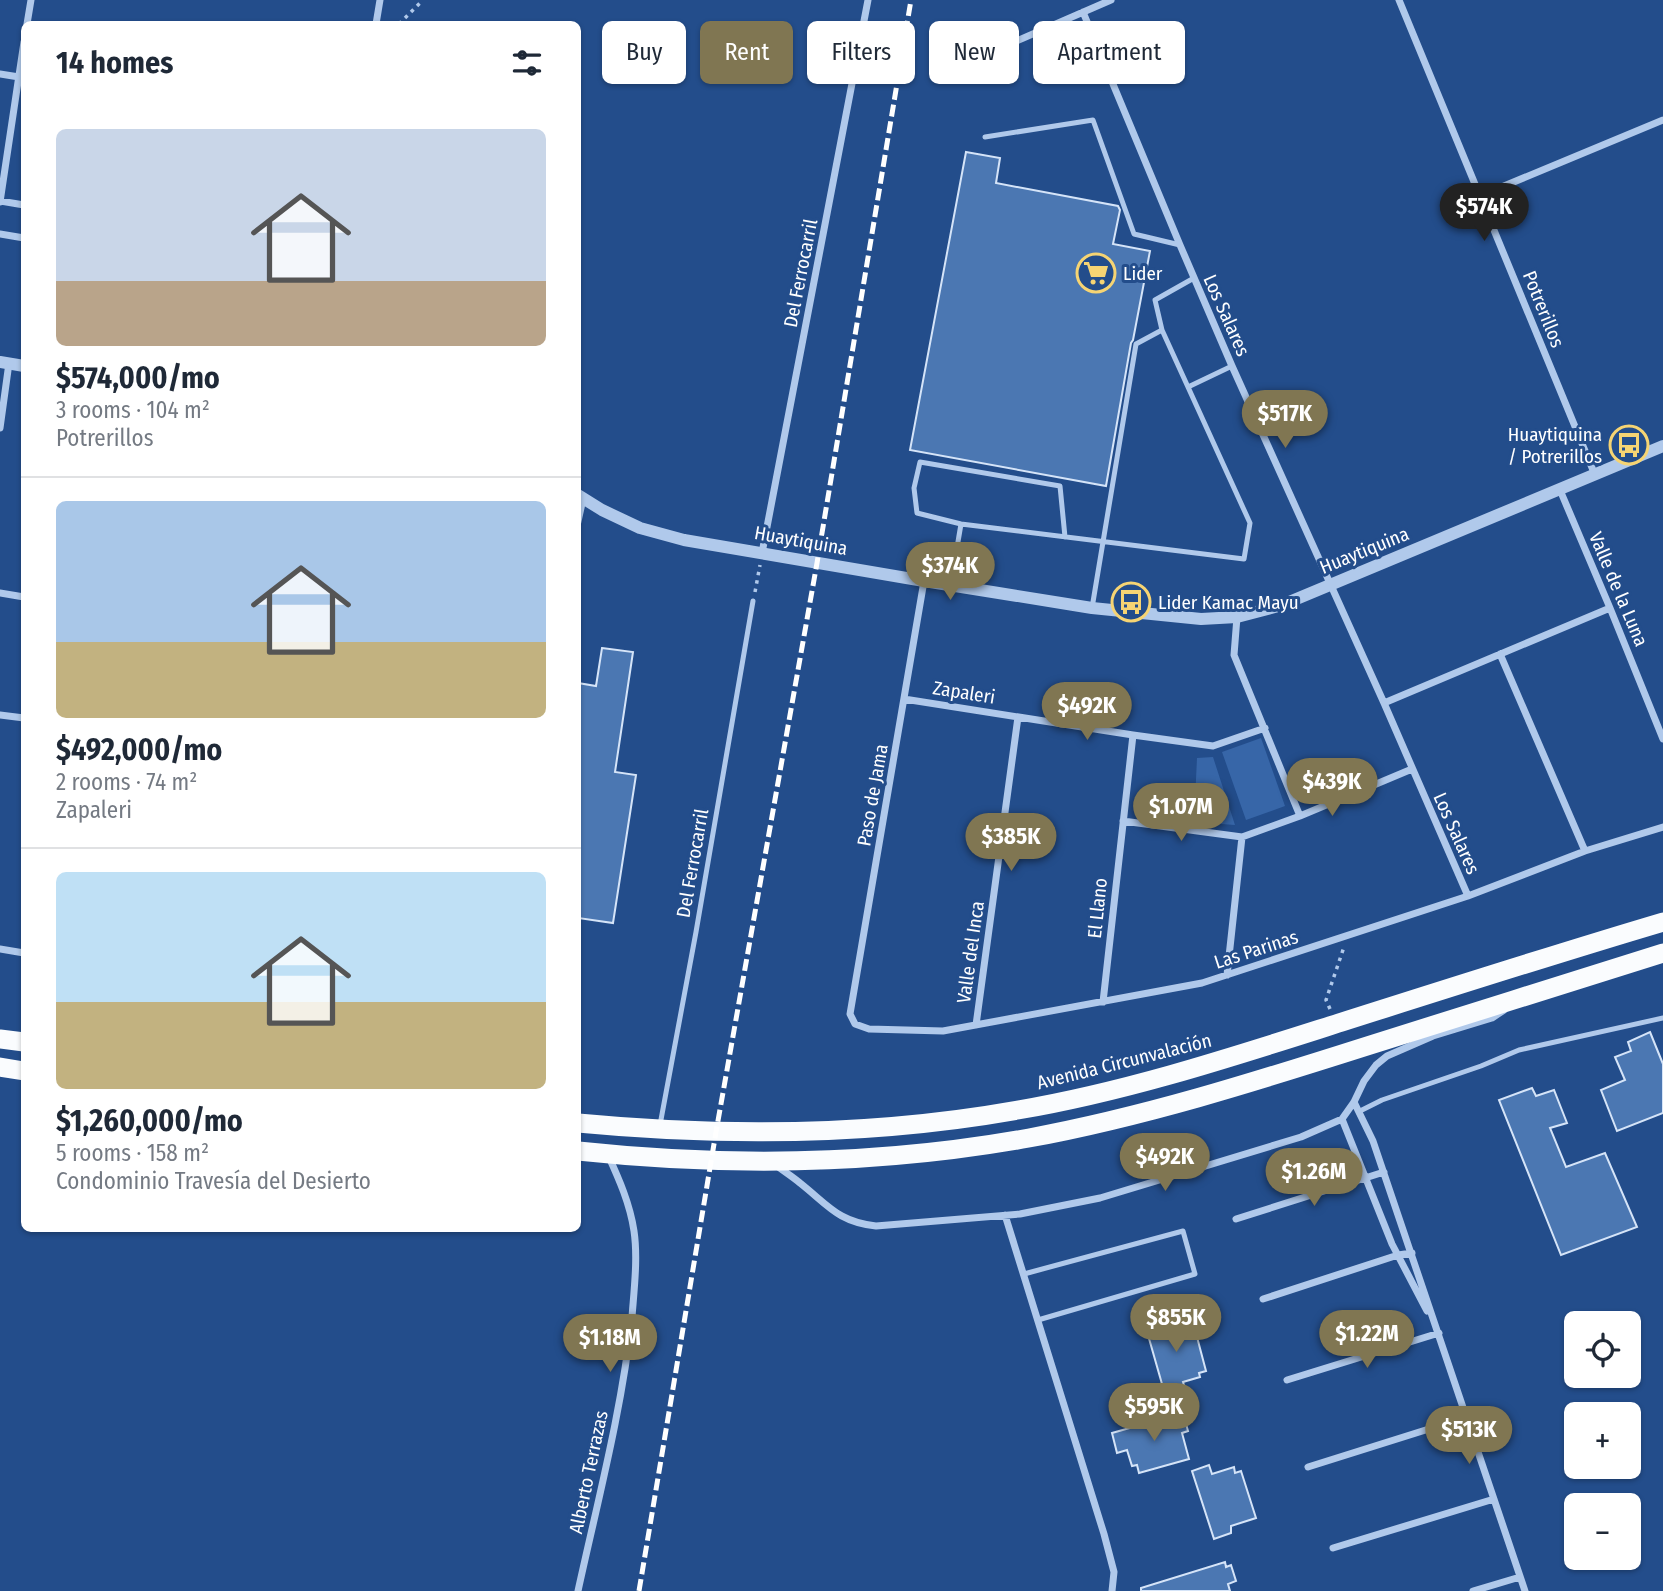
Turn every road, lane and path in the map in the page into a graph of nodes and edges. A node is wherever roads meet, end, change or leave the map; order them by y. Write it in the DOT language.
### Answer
graph roads {
  1 [pos="31,0"];
  2 [pos="380,0"];
  3 [pos="423,0"];
  4 [pos="868,0"];
  5 [pos="1111,0"];
  6 [pos="1399,0"];
  7 [pos="1083,12"];
  8 [pos="28,21"];
  9 [pos="376,21"];
  10 [pos="401,21"];
  11 [pos="1019,40"];
  12 [pos="21,63"];
  13 [pos="0,74"];
  14 [pos="19,77"];
  15 [pos="1663,120"];
  16 [pos="985,137"];
  17 [pos="1480,196"];
  18 [pos="0,201"];
  19 [pos="21,204"];
  20 [pos="0,234"];
  21 [pos="21,238"];
  22 [pos="1180,245"];
  23 [pos="1194,278"];
  24 [pos="1162,330"];
  25 [pos="5,363"];
  26 [pos="1232,366"];
  27 [pos="1188,387"];
  28 [pos="0,428"];
  29 [pos="1663,446"];
  30 [pos="1595,475"];
  31 [pos="1560,490"];
  32 [pos="581,497"];
  33 [pos="961,524"];
  34 [pos="1065,537"];
  35 [pos="1102,542"];
  36 [pos="762,553"];
  37 [pos="924,582"];
  38 [pos="1330,584"];
  39 [pos="950,585"];
  40 [pos="0,593"];
  41 [pos="21,596"];
  42 [pos="753,601"];
  43 [pos="1092,608"];
  44 [pos="1610,608"];
  45 [pos="1237,617"];
  46 [pos="1500,654"];
  47 [pos="904,699"];
  48 [pos="1384,703"];
  49 [pos="0,715"];
  50 [pos="1018,717"];
  51 [pos="21,718"];
  52 [pos="1265,728"];
  53 [pos="1133,735"];
  54 [pos="1663,739"];
  55 [pos="1412,769"];
  56 [pos="1300,816"];
  57 [pos="1123,821"];
  58 [pos="1663,827"];
  59 [pos="1242,837"];
  60 [pos="1585,851"];
  61 [pos="1468,896"];
  62 [pos="1663,922"];
  63 [pos="0,949"];
  64 [pos="21,952"];
  65 [pos="1663,953"];
  66 [pos="1227,975"];
  67 [pos="1529,995"];
  68 [pos="1103,1002"];
  69 [pos="850,1014"];
  70 [pos="1663,1018"];
  71 [pos="976,1025"];
  72 [pos="0,1038"];
  73 [pos="21,1042"];
  74 [pos="0,1067"];
  75 [pos="21,1070"];
  76 [pos="1354,1101"];
  77 [pos="1360,1111"];
  78 [pos="1342,1119"];
  79 [pos="581,1123"];
  80 [pos="660,1130"];
  81 [pos="581,1151"];
  82 [pos="608,1154"];
  83 [pos="771,1162"];
  84 [pos="1384,1172"];
  85 [pos="1365,1177"];
  86 [pos="1005,1214"];
  87 [pos="1236,1219"];
  88 [pos="1412,1252"];
  89 [pos="1398,1255"];
  90 [pos="1024,1274"];
  91 [pos="1263,1299"];
  92 [pos="1038,1320"];
  93 [pos="1439,1333"];
  94 [pos="1287,1380"];
  95 [pos="1467,1417"];
  96 [pos="1308,1467"];
  97 [pos="1494,1499"];
  98 [pos="1332,1548"];
  99 [pos="1520,1577"];
  100 [pos="578,1591"];
  101 [pos="1112,1591"];
  102 [pos="1473,1591"];
  103 [pos="1525,1591"];
  1 -- 8 [label="street"];
  2 -- 9 [label="street"];
  3 -- 10 [label="path"];
  4 -- 36 [label="street, Del Ferrocarril"];
  5 -- 7 [label="street"];
  6 -- 17 [label="street, Potrerillos"];
  7 -- 11 [label="street"];
  7 -- 22 [label="street, Los Salares"];
  12 -- 14 [label="street"];
  13 -- 14 [label="street"];
  14 -- 18 [label="street"];
  15 -- 17 [label="street"];
  16 -- 22 [label="lane"];
  17 -- 30 [label="street, Potrerillos"];
  18 -- 19 [label="street"];
  20 -- 21 [label="street"];
  22 -- 23 [label="street, Los Salares"];
  23 -- 24 [label="lane"];
  23 -- 26 [label="street, Los Salares"];
  24 -- 27 [label="lane"];
  24 -- 35 [label="lane"];
  25 -- 28 [label="street"];
  26 -- 27 [label="lane"];
  26 -- 38 [label="street, Los Salares"];
  27 -- 35 [label="lane"];
  29 -- 30 [label="street, Huaytiquina"];
  30 -- 31 [label="street, Huaytiquina"];
  31 -- 38 [label="street, Huaytiquina"];
  31 -- 44 [label="street, Valle de la Luna"];
  32 -- 36 [label="street, Huaytiquina"];
  33 -- 34 [label="lane"];
  33 -- 34 [label="lane"];
  33 -- 39 [label="lane"];
  34 -- 35 [label="lane"];
  35 -- 43 [label="lane"];
  36 -- 37 [label="street, Huaytiquina"];
  36 -- 42 [label="path"];
  37 -- 39 [label="street, Huaytiquina"];
  37 -- 47 [label="street, Paso de Jama"];
  38 -- 45 [label="street, Huaytiquina"];
  38 -- 48 [label="street, Los Salares"];
  39 -- 43 [label="street, Huaytiquina"];
  40 -- 41 [label="street"];
  42 -- 80 [label="lane, Del Ferrocarril"];
  43 -- 45 [label="street, Huaytiquina"];
  44 -- 46 [label="street"];
  44 -- 54 [label="street, Valle de la Luna"];
  45 -- 52 [label="street"];
  46 -- 48 [label="street"];
  46 -- 60 [label="street"];
  47 -- 50 [label="street, Zapaleri"];
  47 -- 69 [label="street, Paso de Jama"];
  48 -- 55 [label="street, Los Salares"];
  49 -- 51 [label="street"];
  50 -- 53 [label="street, Zapaleri"];
  50 -- 71 [label="street, Valle del Inca"];
  52 -- 53 [label="street, Zapaleri"];
  52 -- 56 [label="street"];
  53 -- 57 [label="street, El Llano"];
  55 -- 56 [label="street"];
  55 -- 61 [label="street, Los Salares"];
  56 -- 59 [label="street"];
  57 -- 59 [label="street"];
  57 -- 68 [label="street, El Llano"];
  58 -- 60 [label="street, Las Parinas"];
  59 -- 66 [label="street"];
  60 -- 61 [label="street, Las Parinas"];
  61 -- 66 [label="street, Las Parinas"];
  62 -- 80 [label="highway, Avenida Circunvalación"];
  63 -- 64 [label="street"];
  65 -- 67 [label="highway"];
  66 -- 68 [label="street, Las Parinas"];
  67 -- 76 [label="street"];
  67 -- 83 [label="highway"];
  68 -- 71 [label="street, Las Parinas"];
  69 -- 71 [label="street, Las Parinas"];
  70 -- 77 [label="lane"];
  72 -- 73 [label="highway"];
  74 -- 75 [label="highway"];
  76 -- 77 [label="street"];
  76 -- 78 [label="street"];
  77 -- 84 [label="street"];
  78 -- 85 [label="street"];
  78 -- 86 [label="street"];
  79 -- 80 [label="highway, Avenida Circunvalación"];
  81 -- 82 [label="highway"];
  82 -- 83 [label="highway"];
  82 -- 100 [label="street, Alberto Terrazas"];
  83 -- 86 [label="street"];
  84 -- 85 [label="street"];
  84 -- 88 [label="street"];
  85 -- 87 [label="street"];
  85 -- 89 [label="street"];
  86 -- 90 [label="street"];
  88 -- 89 [label="street"];
  88 -- 93 [label="street"];
  89 -- 91 [label="street"];
  89 -- 93 [label="street"];
  90 -- 92 [label="street"];
  90 -- 92 [label="lane"];
  92 -- 101 [label="street"];
  93 -- 94 [label="street"];
  93 -- 95 [label="street"];
  95 -- 96 [label="street"];
  95 -- 97 [label="street"];
  97 -- 98 [label="street"];
  97 -- 99 [label="street"];
  99 -- 102 [label="street"];
  99 -- 103 [label="street"];
}
